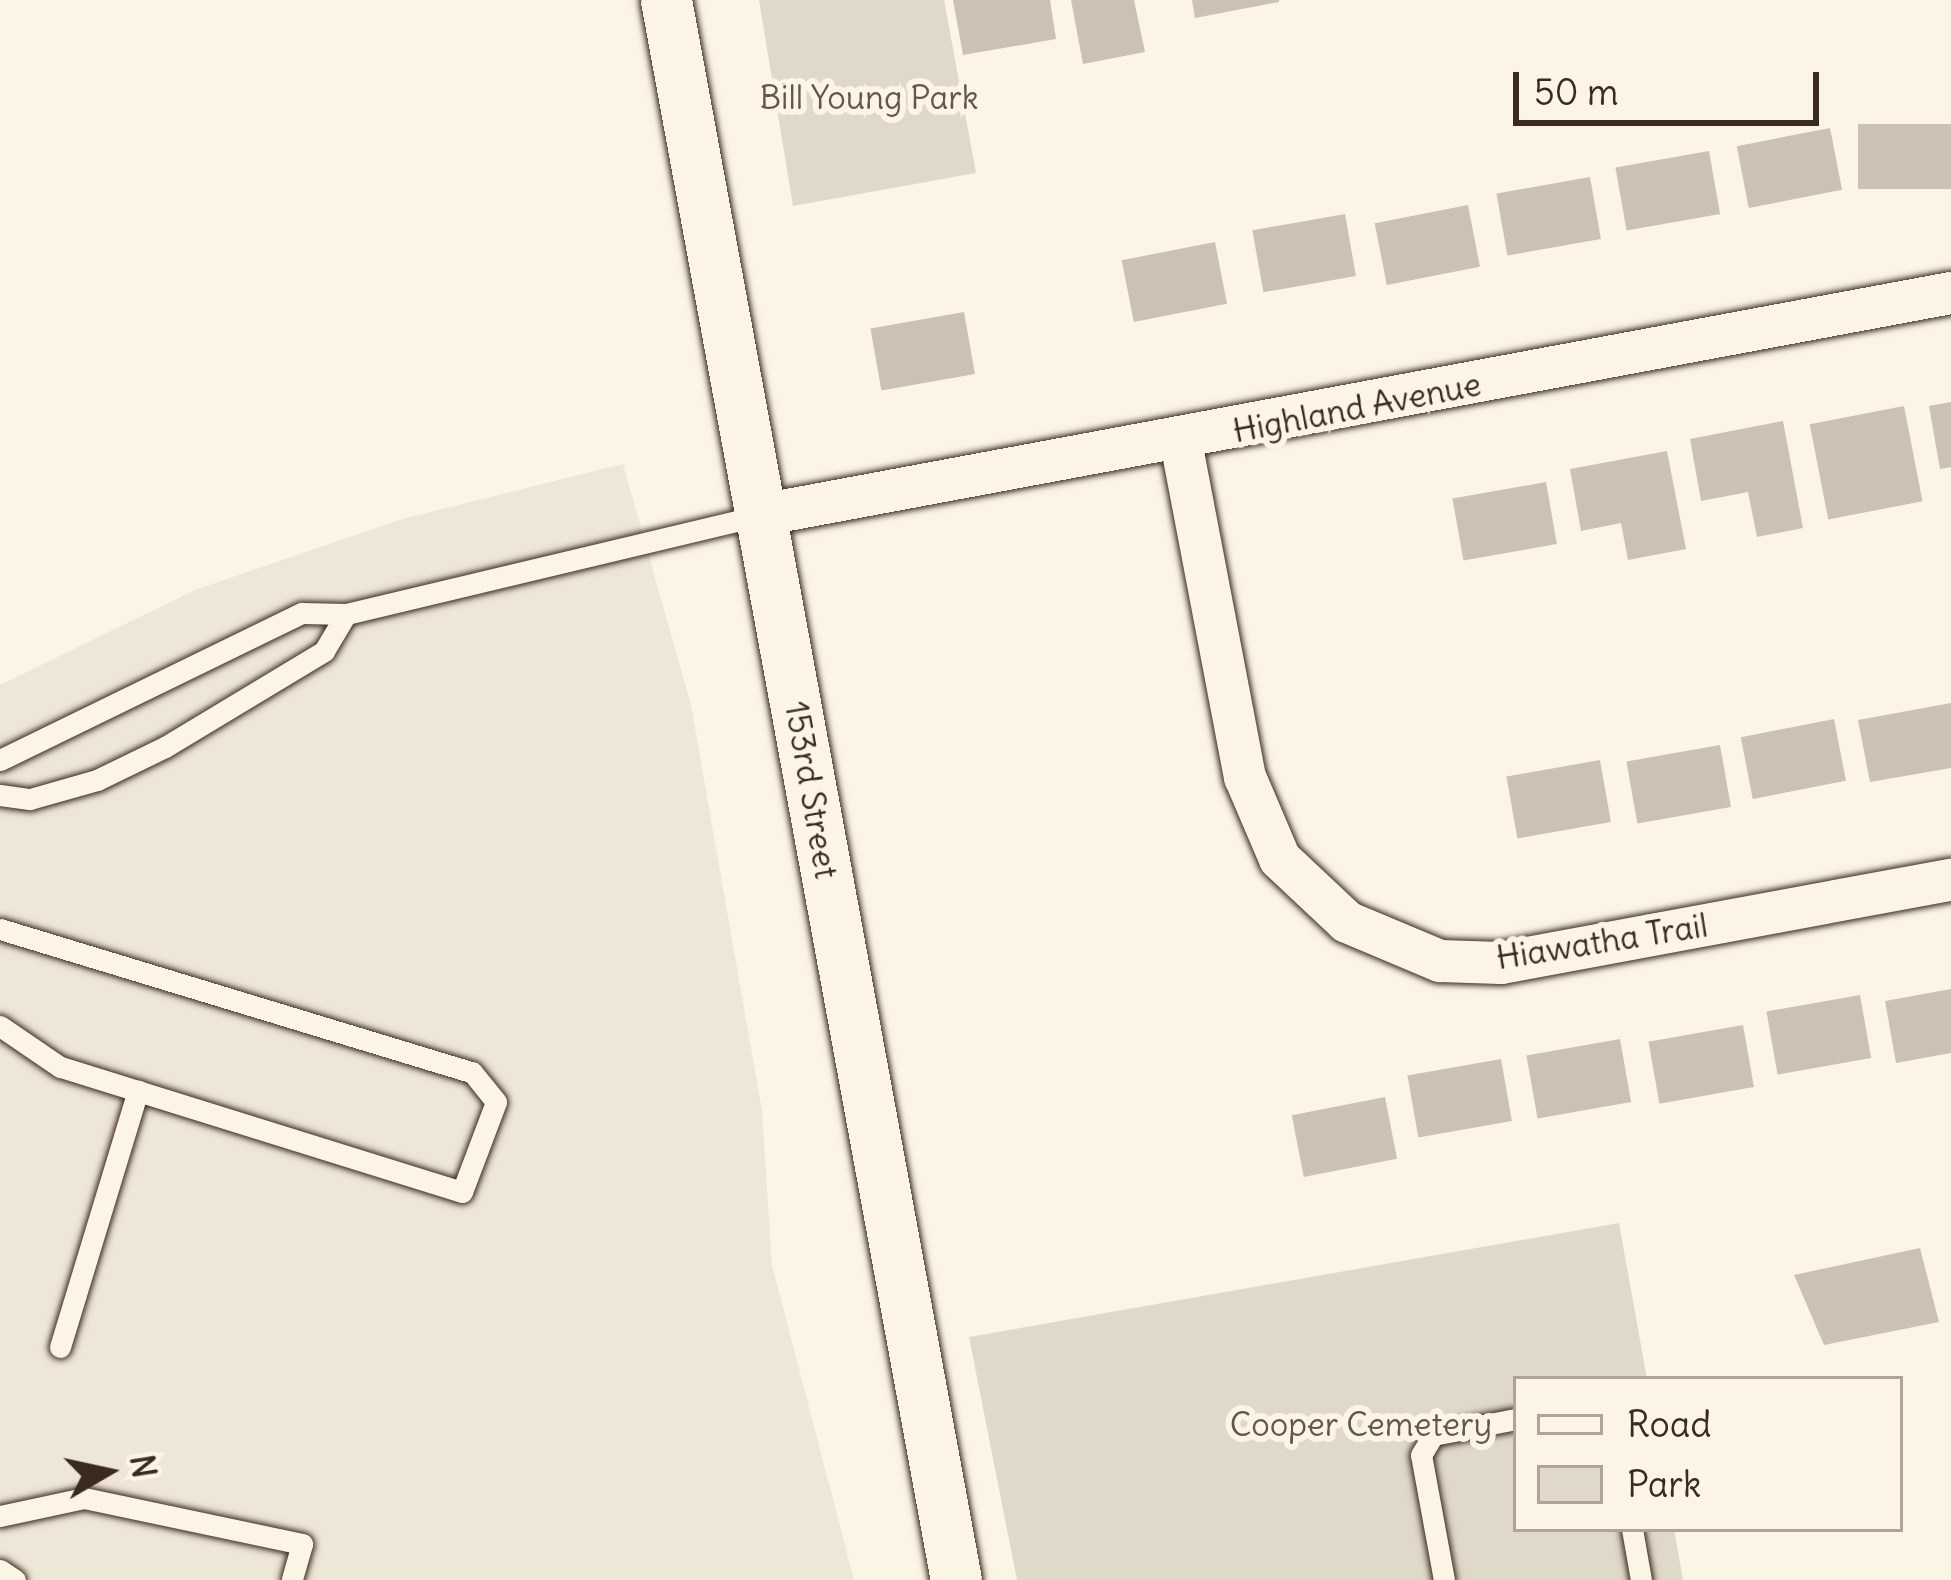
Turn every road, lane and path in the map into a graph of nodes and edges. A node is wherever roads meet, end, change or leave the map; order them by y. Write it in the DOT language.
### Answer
graph roads {
  1 [pos="666,0"];
  2 [pos="1951,293"];
  3 [pos="1181,442"];
  4 [pos="761,515"];
  5 [pos="346,614"];
  6 [pos="0,760"];
  7 [pos="0,795"];
  8 [pos="1951,880"];
  9 [pos="0,929"];
  10 [pos="0,1026"];
  11 [pos="138,1091"];
  12 [pos="60,1347"];
  13 [pos="1513,1420"];
  14 [pos="0,1516"];
  15 [pos="1633,1532"];
  16 [pos="0,1570"];
  17 [pos="15,1580"];
  18 [pos="292,1580"];
  19 [pos="956,1580"];
  20 [pos="1444,1580"];
  21 [pos="1641,1580"];
  1 -- 4 [label="street, 153rd Street"];
  2 -- 3 [label="street, Highland Avenue"];
  3 -- 4 [label="street, Highland Avenue"];
  3 -- 8 [label="street, Hiawatha Trail"];
  4 -- 5 [label="lane"];
  4 -- 19 [label="street, 153rd Street"];
  5 -- 6 [label="lane"];
  5 -- 7 [label="lane"];
  9 -- 11 [label="lane"];
  10 -- 11 [label="lane"];
  11 -- 12 [label="lane"];
  13 -- 20 [label="lane"];
  14 -- 18 [label="lane"];
  15 -- 21 [label="lane"];
  16 -- 17 [label="lane"];
}
